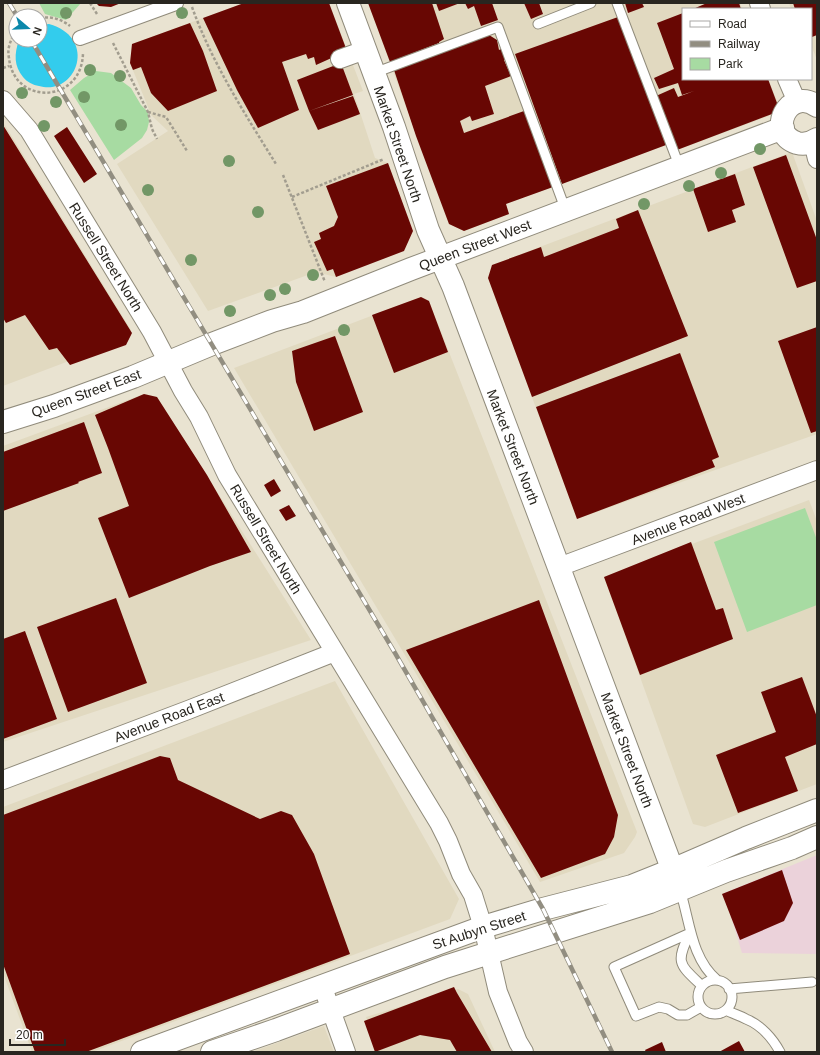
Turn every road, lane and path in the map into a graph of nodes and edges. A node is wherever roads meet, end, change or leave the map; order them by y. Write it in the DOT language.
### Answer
graph roads {
  1 [pos="176,3"];
  2 [pos="190,3"];
  3 [pos="348,3"];
  4 [pos="591,3"];
  5 [pos="617,3"];
  6 [pos="48,18"];
  7 [pos="538,24"];
  8 [pos="106,28"];
  9 [pos="80,38"];
  10 [pos="9,48"];
  11 [pos="365,50"];
  12 [pos="340,59"];
  13 [pos="9,66"];
  14 [pos="3,68"];
  15 [pos="374,73"];
  16 [pos="788,80"];
  17 [pos="3,100"];
  18 [pos="807,104"];
  19 [pos="148,112"];
  20 [pos="783,128"];
  21 [pos="157,138"];
  22 [pos="816,147"];
  23 [pos="187,151"];
  24 [pos="402,152"];
  25 [pos="276,164"];
  26 [pos="680,168"];
  27 [pos="283,175"];
  28 [pos="292,197"];
  29 [pos="566,211"];
  30 [pos="441,258"];
  31 [pos="332,300"];
  32 [pos="168,362"];
  33 [pos="3,422"];
  34 [pos="817,470"];
  35 [pos="559,567"];
  36 [pos="335,652"];
  37 [pos="3,780"];
  38 [pos="817,810"];
  39 [pos="817,837"];
  40 [pos="676,880"];
  41 [pos="483,927"];
  42 [pos="690,933"];
  43 [pos="490,952"];
  44 [pos="717,980"];
  45 [pos="812,982"];
  46 [pos="322,985"];
  47 [pos="702,986"];
  48 [pos="729,990"];
  49 [pos="701,1007"];
  50 [pos="331,1009"];
  51 [pos="726,1010"];
  52 [pos="142,1052"];
  53 [pos="212,1052"];
  54 [pos="346,1052"];
  55 [pos="524,1052"];
  56 [pos="780,1052"];
  1 -- 8 [label="street"];
  2 -- 25 [label="path"];
  3 -- 11 [label="street, Market Street North"];
  4 -- 7 [label="lane"];
  5 -- 26 [label="lane"];
  6 -- 9 [label="path"];
  8 -- 9 [label="street"];
  8 -- 19 [label="path"];
  9 -- 13 [label="path"];
  10 -- 13 [label="path"];
  11 -- 12 [label="street"];
  11 -- 15 [label="street, Market Street North"];
  13 -- 14 [label="path"];
  15 -- 24 [label="street, Market Street North"];
  15 -- 29 [label="lane"];
  16 -- 18 [label="street"];
  17 -- 32 [label="street, Russell Street North"];
  18 -- 20 [label="street"];
  19 -- 21 [label="path"];
  19 -- 23 [label="path"];
  20 -- 22 [label="street"];
  20 -- 26 [label="street, Queen Street West"];
  24 -- 28 [label="path"];
  24 -- 30 [label="street, Market Street North"];
  26 -- 29 [label="street, Queen Street West"];
  27 -- 28 [label="path"];
  28 -- 31 [label="path"];
  29 -- 30 [label="street, Queen Street West"];
  30 -- 31 [label="street, Queen Street West"];
  30 -- 35 [label="street, Market Street North"];
  31 -- 32 [label="street, Queen Street West"];
  32 -- 33 [label="street, Queen Street East"];
  32 -- 36 [label="street, Russell Street North"];
  34 -- 35 [label="street, Avenue Road West"];
  35 -- 40 [label="street, Market Street North"];
  36 -- 37 [label="street, Avenue Road East"];
  36 -- 41 [label="street, Russell Street North"];
  38 -- 40 [label="street, St Aubyn Street"];
  39 -- 40 [label="street, St Aubyn Street"];
  40 -- 41 [label="street, St Aubyn Street"];
  40 -- 42 [label="lane"];
  40 -- 43 [label="street, St Aubyn Street"];
  41 -- 43 [label="street, Russell Street North"];
  41 -- 46 [label="street, St Aubyn Street"];
  42 -- 44 [label="lane"];
  42 -- 47 [label="lane"];
  42 -- 49 [label="lane"];
  43 -- 50 [label="street, St Aubyn Street"];
  43 -- 55 [label="street, Russell Street North"];
  44 -- 47 [label="lane"];
  44 -- 48 [label="lane"];
  45 -- 48 [label="lane"];
  46 -- 50 [label="street"];
  46 -- 52 [label="street, St Aubyn Street"];
  47 -- 49 [label="lane"];
  48 -- 51 [label="lane"];
  49 -- 51 [label="lane"];
  50 -- 53 [label="street, St Aubyn Street"];
  50 -- 54 [label="street"];
  51 -- 56 [label="lane"];
}
